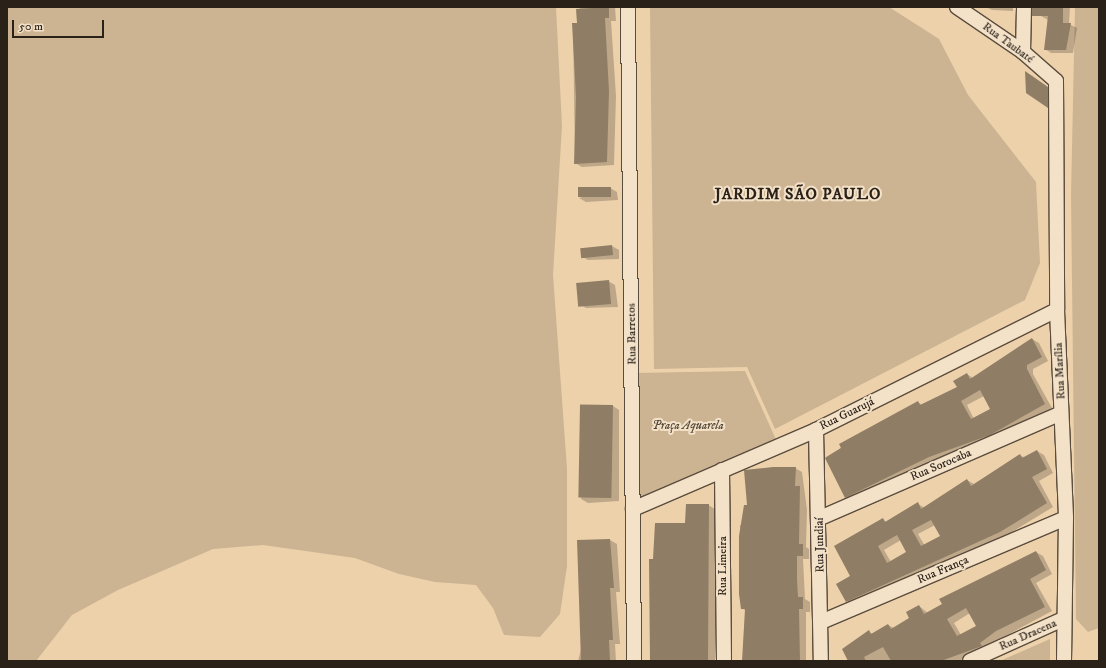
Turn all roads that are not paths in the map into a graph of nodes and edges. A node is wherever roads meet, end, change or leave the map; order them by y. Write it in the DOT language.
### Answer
graph roads {
  1 [pos="628,7"];
  2 [pos="957,7"];
  3 [pos="1024,7"];
  4 [pos="1023,52"];
  5 [pos="1056,81"];
  6 [pos="1057,310"];
  7 [pos="1062,413"];
  8 [pos="816,430"];
  9 [pos="722,470"];
  10 [pos="633,509"];
  11 [pos="820,518"];
  12 [pos="1066,518"];
  13 [pos="1063,619"];
  14 [pos="821,622"];
  15 [pos="634,661"];
  16 [pos="724,661"];
  17 [pos="821,661"];
  18 [pos="970,661"];
  19 [pos="1064,661"];
  1 -- 10 [label="street, Rua Barretos"];
  2 -- 4 [label="street, Rua Taubaté"];
  3 -- 4 [label="street"];
  4 -- 5 [label="street, Rua Taubaté"];
  5 -- 6 [label="street, Rua Marília"];
  6 -- 7 [label="street, Rua Marília"];
  6 -- 8 [label="street, Rua Guarujá"];
  7 -- 11 [label="street, Rua Sorocaba"];
  7 -- 12 [label="street, Rua Marília"];
  8 -- 9 [label="street, Rua Guarujá"];
  8 -- 11 [label="street, Rua Jundiaí"];
  9 -- 10 [label="street, Rua Guarujá"];
  9 -- 16 [label="street, Rua Limeira"];
  10 -- 15 [label="street, Rua Barretos"];
  11 -- 14 [label="street, Rua Jundiaí"];
  12 -- 13 [label="street, Rua Marília"];
  12 -- 14 [label="street, Rua França"];
  13 -- 18 [label="street, Rua Dracena"];
  13 -- 19 [label="street, Rua Marília"];
  14 -- 17 [label="street, Rua Jundiaí"];
}
